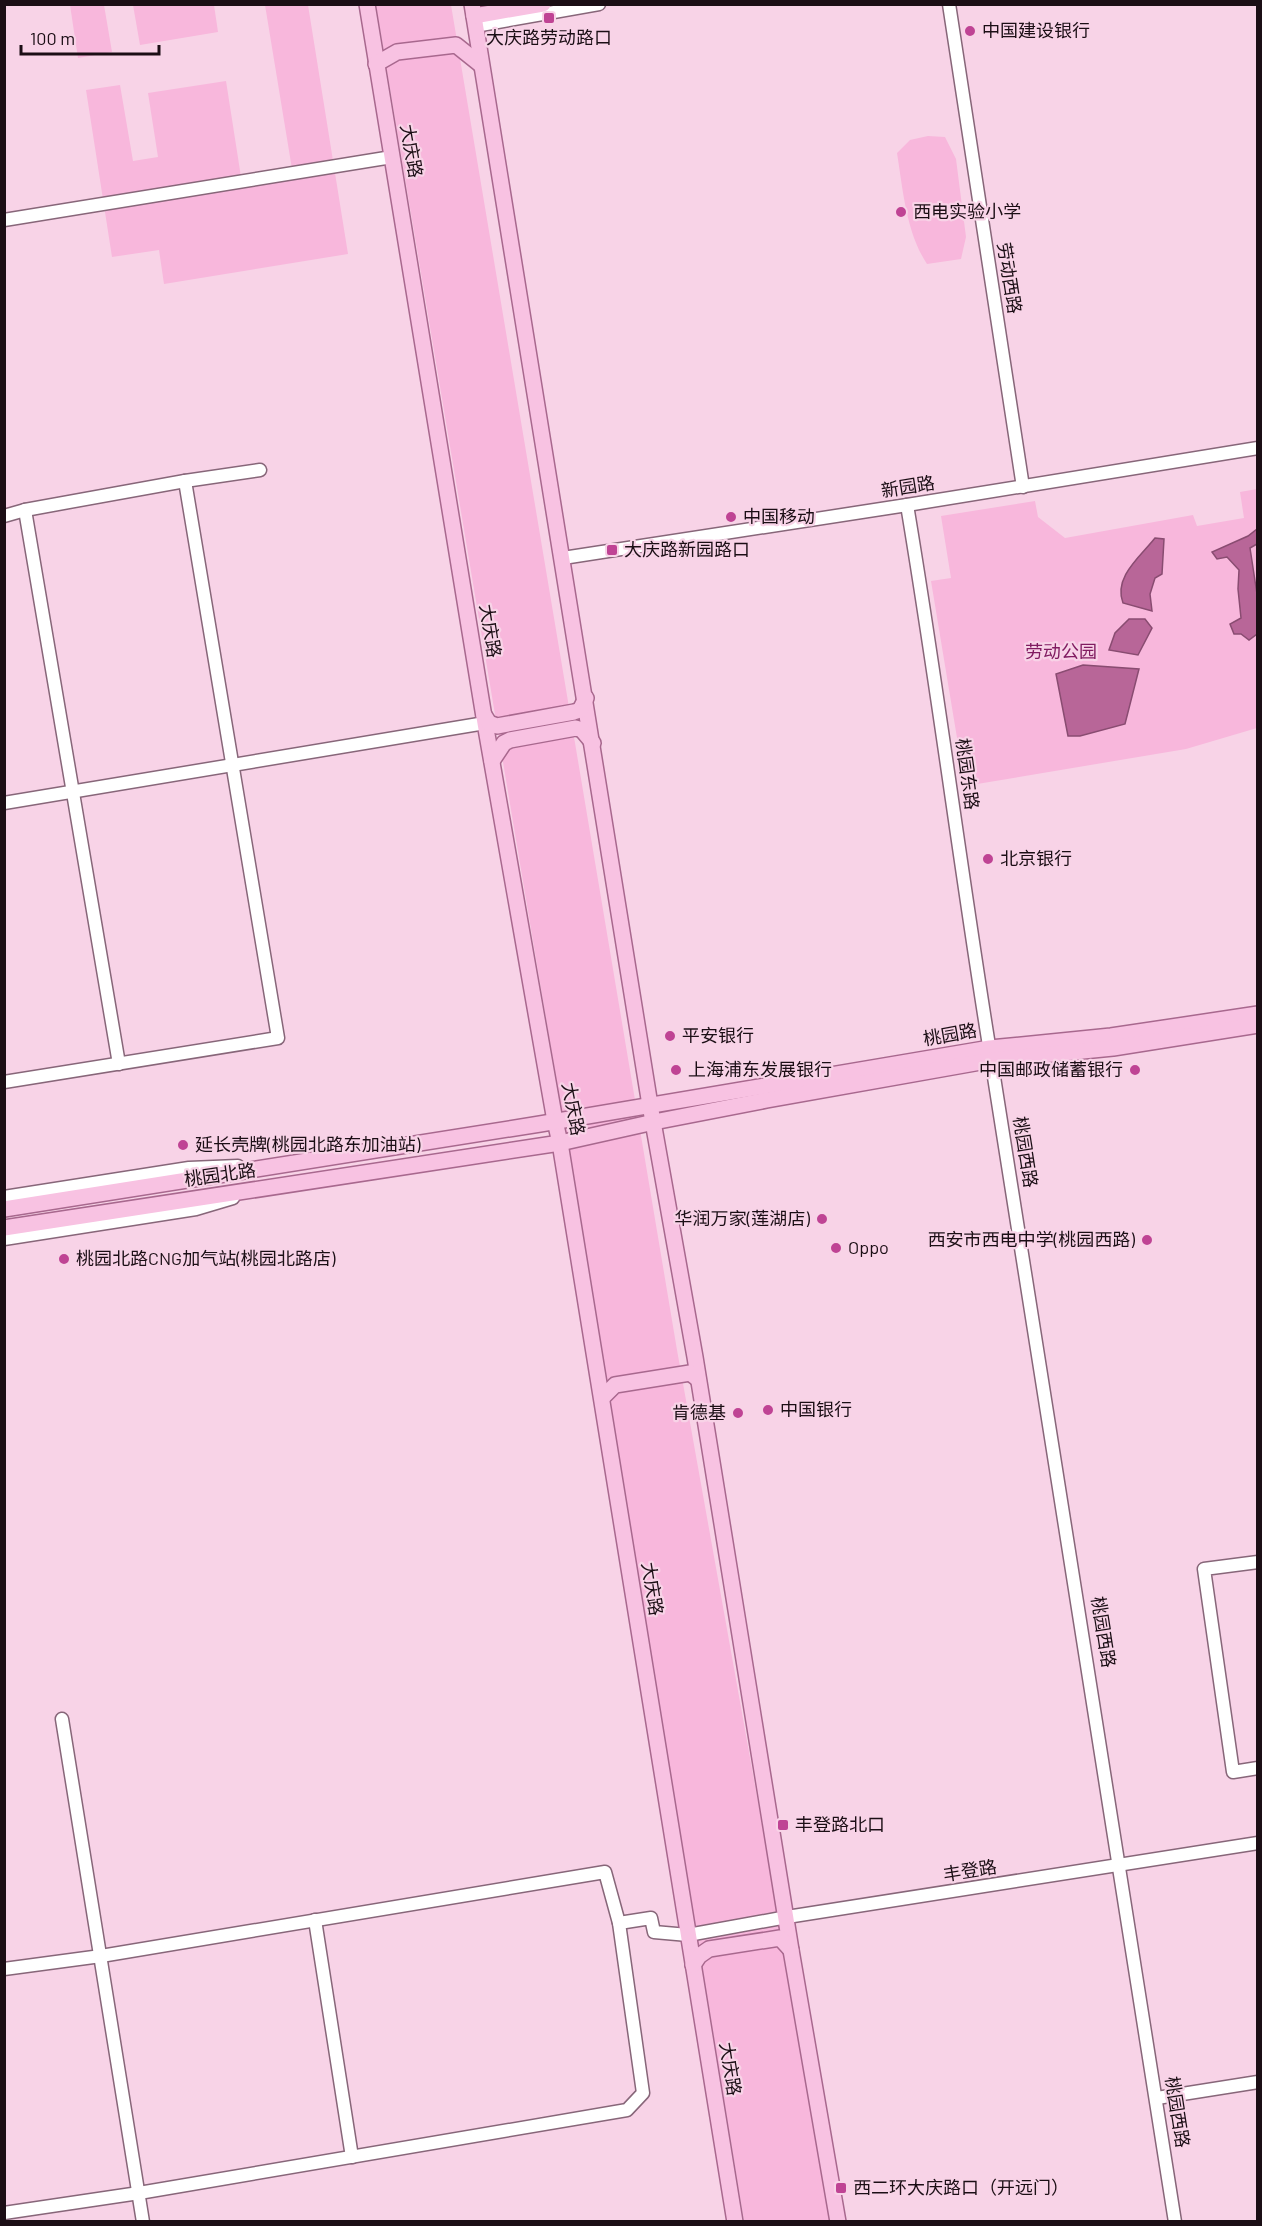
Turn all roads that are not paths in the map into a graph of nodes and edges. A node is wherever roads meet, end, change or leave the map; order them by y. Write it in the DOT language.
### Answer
graph roads {
  1 [pos="367,4"];
  2 [pos="543,4"];
  3 [pos="599,4"];
  4 [pos="950,4"];
  5 [pos="474,16"];
  6 [pos="376,64"];
  7 [pos="481,65"];
  8 [pos="392,157"];
  9 [pos="4,220"];
  10 [pos="1257,448"];
  11 [pos="260,471"];
  12 [pos="185,481"];
  13 [pos="1023,487"];
  14 [pos="907,505"];
  15 [pos="25,510"];
  16 [pos="4,516"];
  17 [pos="563,558"];
  18 [pos="586,698"];
  19 [pos="484,719"];
  20 [pos="593,743"];
  21 [pos="492,761"];
  22 [pos="233,765"];
  23 [pos="73,792"];
  24 [pos="4,804"];
  25 [pos="1257,1014"];
  26 [pos="1257,1025"];
  27 [pos="991,1054"];
  28 [pos="119,1064"];
  29 [pos="4,1082"];
  30 [pos="651,1105"];
  31 [pos="555,1121"];
  32 [pos="654,1122"];
  33 [pos="560,1143"];
  34 [pos="281,1165"];
  35 [pos="270,1187"];
  36 [pos="4,1197"];
  37 [pos="4,1209"];
  38 [pos="4,1228"];
  39 [pos="4,1239"];
  40 [pos="695,1359"];
  41 [pos="598,1375"];
  42 [pos="698,1379"];
  43 [pos="602,1398"];
  44 [pos="1257,1562"];
  45 [pos="62,1719"];
  46 [pos="1257,1768"];
  47 [pos="1257,1844"];
  48 [pos="1122,1865"];
  49 [pos="787,1919"];
  50 [pos="315,1920"];
  51 [pos="619,1923"];
  52 [pos="688,1937"];
  53 [pos="791,1950"];
  54 [pos="100,1956"];
  55 [pos="693,1965"];
  56 [pos="4,1969"];
  57 [pos="1257,2082"];
  58 [pos="1157,2098"];
  59 [pos="352,2157"];
  60 [pos="139,2193"];
  61 [pos="4,2213"];
  62 [pos="144,2222"];
  63 [pos="735,2222"];
  64 [pos="838,2222"];
  65 [pos="1175,2222"];
  1 -- 6 [label="main road, 大庆路"];
  2 -- 5 [label="main road"];
  3 -- 5 [label="street"];
  4 -- 13 [label="street, 劳动西路"];
  5 -- 7 [label="main road"];
  6 -- 7 [label="main road"];
  6 -- 8 [label="main road, 大庆路"];
  7 -- 17 [label="main road"];
  8 -- 9 [label="street"];
  8 -- 19 [label="main road, 大庆路"];
  10 -- 13 [label="street, 新园路"];
  11 -- 12 [label="street"];
  12 -- 15 [label="street"];
  12 -- 22 [label="street"];
  13 -- 14 [label="street, 新园路"];
  14 -- 17 [label="street, 新园路"];
  14 -- 27 [label="street, 桃园东路"];
  15 -- 16 [label="street"];
  15 -- 23 [label="street"];
  17 -- 18 [label="main road"];
  18 -- 19 [label="main road"];
  18 -- 20 [label="main road"];
  19 -- 21 [label="main road, 大庆路"];
  19 -- 22 [label="street"];
  20 -- 21 [label="main road"];
  20 -- 30 [label="main road"];
  21 -- 31 [label="main road, 大庆路"];
  22 -- 23 [label="street"];
  22 -- 28 [label="street"];
  23 -- 24 [label="street"];
  23 -- 28 [label="street"];
  25 -- 27 [label="main road, 桃园路"];
  26 -- 27 [label="main road, 桃园路"];
  27 -- 30 [label="main road, 桃园路"];
  27 -- 32 [label="main road, 桃园路"];
  27 -- 48 [label="street, 桃园西路"];
  28 -- 29 [label="street"];
  30 -- 31 [label="main road, 桃园北路"];
  30 -- 32 [label="main road"];
  31 -- 33 [label="main road, 大庆路"];
  31 -- 34 [label="main road, 桃园北路"];
  32 -- 33 [label="main road, 桃园北路"];
  32 -- 40 [label="main road"];
  33 -- 35 [label="main road, 桃园北路"];
  33 -- 41 [label="main road, 大庆路"];
  34 -- 36 [label="street"];
  34 -- 37 [label="main road, 桃园北路"];
  35 -- 38 [label="main road, 桃园北路"];
  35 -- 39 [label="street"];
  40 -- 41 [label="main road"];
  40 -- 42 [label="main road"];
  41 -- 43 [label="main road, 大庆路"];
  42 -- 43 [label="main road"];
  42 -- 49 [label="main road"];
  43 -- 52 [label="main road, 大庆路"];
  44 -- 46 [label="street"];
  45 -- 54 [label="street"];
  47 -- 48 [label="street, 丰登路"];
  48 -- 49 [label="street, 丰登路"];
  48 -- 58 [label="street, 桃园西路"];
  49 -- 52 [label="main road"];
  49 -- 53 [label="main road"];
  50 -- 51 [label="street"];
  50 -- 54 [label="street"];
  50 -- 59 [label="street"];
  51 -- 52 [label="street"];
  51 -- 59 [label="street"];
  52 -- 55 [label="main road, 大庆路"];
  53 -- 55 [label="main road"];
  53 -- 64 [label="main road"];
  54 -- 56 [label="street"];
  54 -- 60 [label="street"];
  55 -- 63 [label="main road, 大庆路"];
  57 -- 58 [label="street"];
  58 -- 65 [label="street, 桃园西路"];
  59 -- 60 [label="street"];
  60 -- 61 [label="street"];
  60 -- 62 [label="street"];
}
